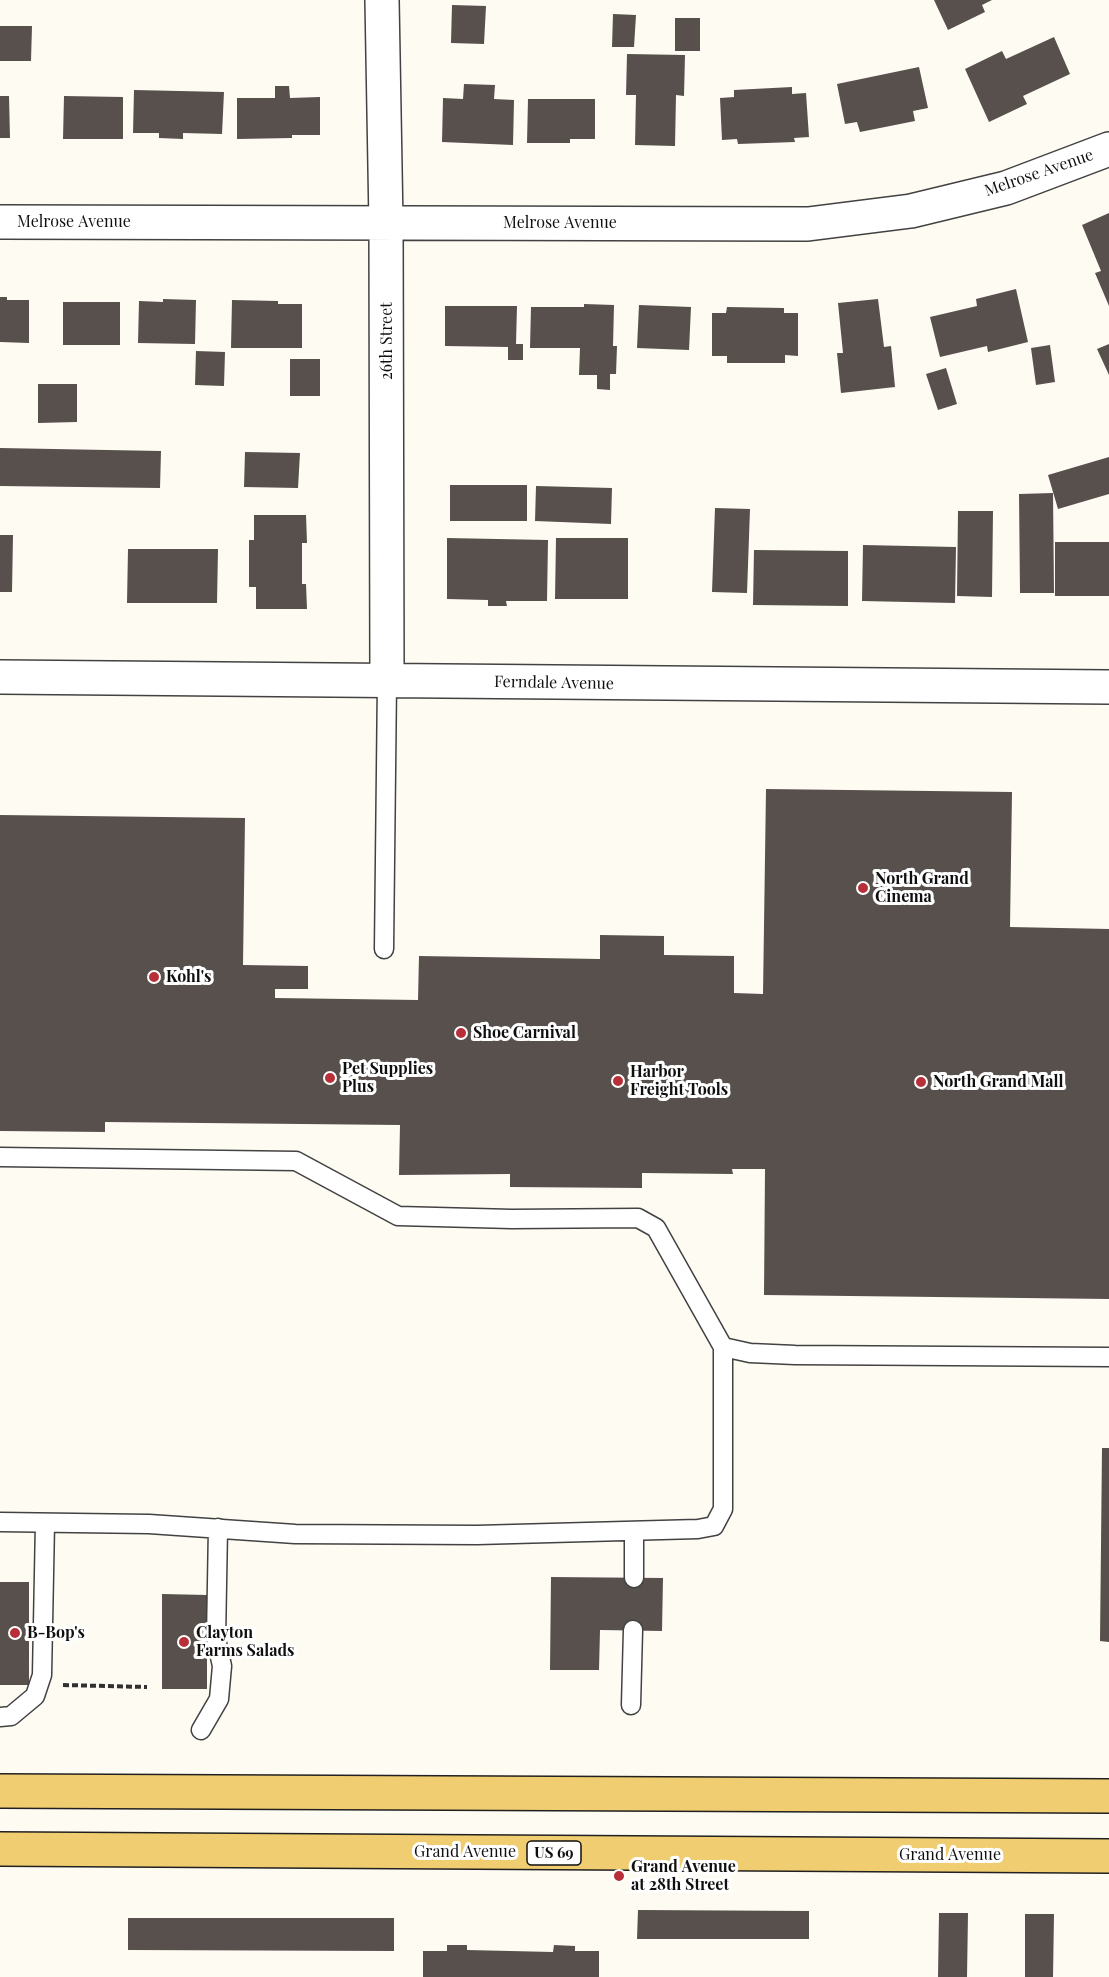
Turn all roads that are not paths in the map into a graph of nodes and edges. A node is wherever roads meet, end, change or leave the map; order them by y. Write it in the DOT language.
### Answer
graph roads {
  1 [pos="382,0"];
  2 [pos="1109,149"];
  3 [pos="0,222"];
  4 [pos="386,223"];
  5 [pos="0,677"];
  6 [pos="387,681"];
  7 [pos="1109,687"];
  8 [pos="384,949"];
  9 [pos="0,1157"];
  10 [pos="723,1347"];
  11 [pos="1109,1357"];
  12 [pos="0,1522"];
  13 [pos="45,1523"];
  14 [pos="218,1528"];
  15 [pos="634,1531"];
  16 [pos="634,1578"];
  17 [pos="633,1630"];
  18 [pos="631,1705"];
  19 [pos="0,1716"];
  20 [pos="201,1730"];
  21 [pos="0,1791"];
  22 [pos="1109,1796"];
  23 [pos="0,1849"];
  24 [pos="1109,1856"];
  1 -- 4 [label="street, 26th Street"];
  2 -- 4 [label="street, Melrose Avenue"];
  3 -- 4 [label="street, Melrose Avenue"];
  4 -- 6 [label="street, 26th Street"];
  5 -- 6 [label="street, Ferndale Avenue"];
  6 -- 7 [label="street, Ferndale Avenue"];
  6 -- 8 [label="lane"];
  9 -- 10 [label="lane"];
  10 -- 11 [label="lane"];
  10 -- 15 [label="lane"];
  12 -- 13 [label="lane"];
  13 -- 14 [label="lane"];
  13 -- 19 [label="lane"];
  14 -- 15 [label="lane"];
  14 -- 20 [label="lane"];
  15 -- 16 [label="lane"];
  17 -- 18 [label="lane"];
  21 -- 22 [label="main road"];
  23 -- 24 [label="main road, Grand Avenue / US 69"];
}
